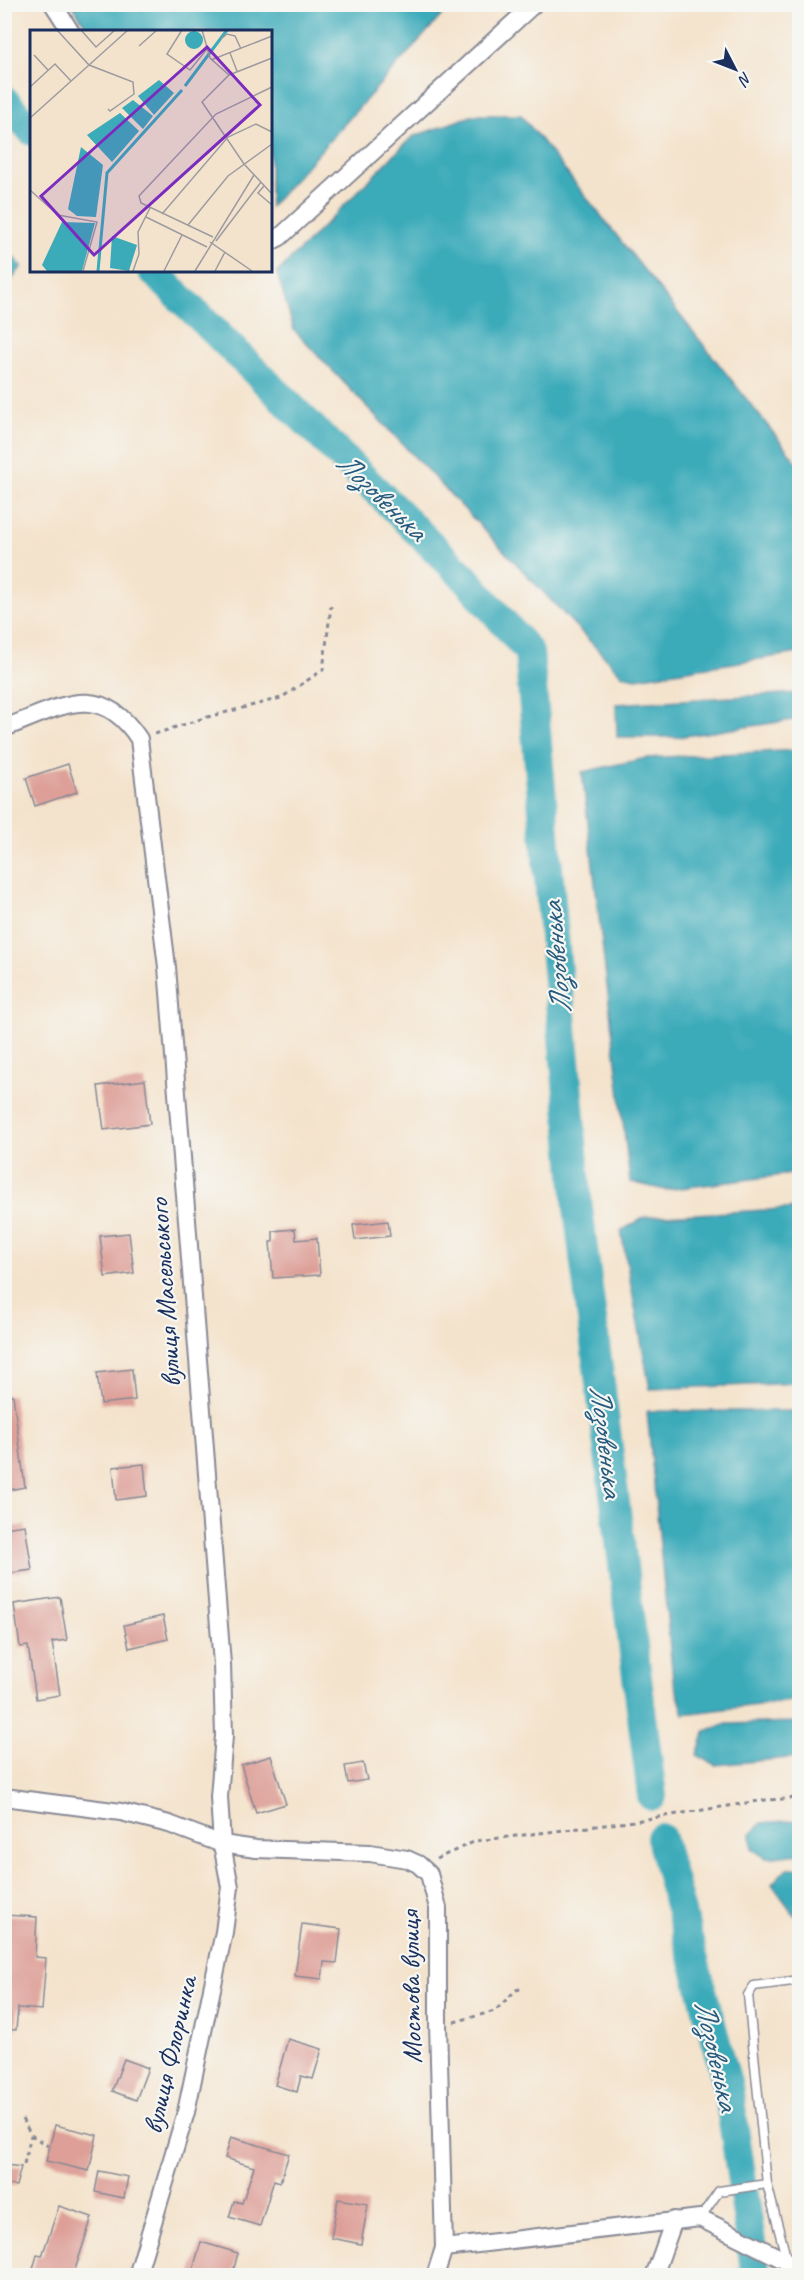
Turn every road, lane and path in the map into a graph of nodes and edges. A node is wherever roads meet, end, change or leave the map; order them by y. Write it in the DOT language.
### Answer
graph roads {
  1 [pos="53,4"];
  2 [pos="534,4"];
  3 [pos="70,30"];
  4 [pos="272,241"];
  5 [pos="331,606"];
  6 [pos="4,728"];
  7 [pos="139,739"];
  8 [pos="4,1797"];
  9 [pos="800,1798"];
  10 [pos="222,1844"];
  11 [pos="418,1864"];
  12 [pos="800,1980"];
  13 [pos="524,1988"];
  14 [pos="438,2023"];
  15 [pos="22,2119"];
  16 [pos="31,2136"];
  17 [pos="48,2146"];
  18 [pos="24,2164"];
  19 [pos="763,2185"];
  20 [pos="700,2218"];
  21 [pos="674,2220"];
  22 [pos="444,2248"];
  23 [pos="794,2265"];
  24 [pos="136,2276"];
  25 [pos="435,2276"];
  26 [pos="654,2276"];
  1 -- 3 [label="street"];
  2 -- 4 [label="street"];
  5 -- 7 [label="path"];
  6 -- 7 [label="street"];
  7 -- 10 [label="street, вулиця Масельського"];
  8 -- 10 [label="street"];
  9 -- 11 [label="path"];
  10 -- 11 [label="street"];
  10 -- 24 [label="street, вулиця Флоринка"];
  11 -- 14 [label="street, Мостова вулиця"];
  12 -- 19 [label="lane"];
  13 -- 14 [label="path"];
  14 -- 22 [label="street, Мостова вулиця"];
  15 -- 16 [label="path"];
  16 -- 17 [label="path"];
  16 -- 18 [label="path"];
  19 -- 20 [label="lane"];
  19 -- 23 [label="lane"];
  20 -- 21 [label="street"];
  20 -- 23 [label="street"];
  21 -- 22 [label="street"];
  21 -- 26 [label="street"];
  22 -- 25 [label="street, Мостова вулиця"];
}
